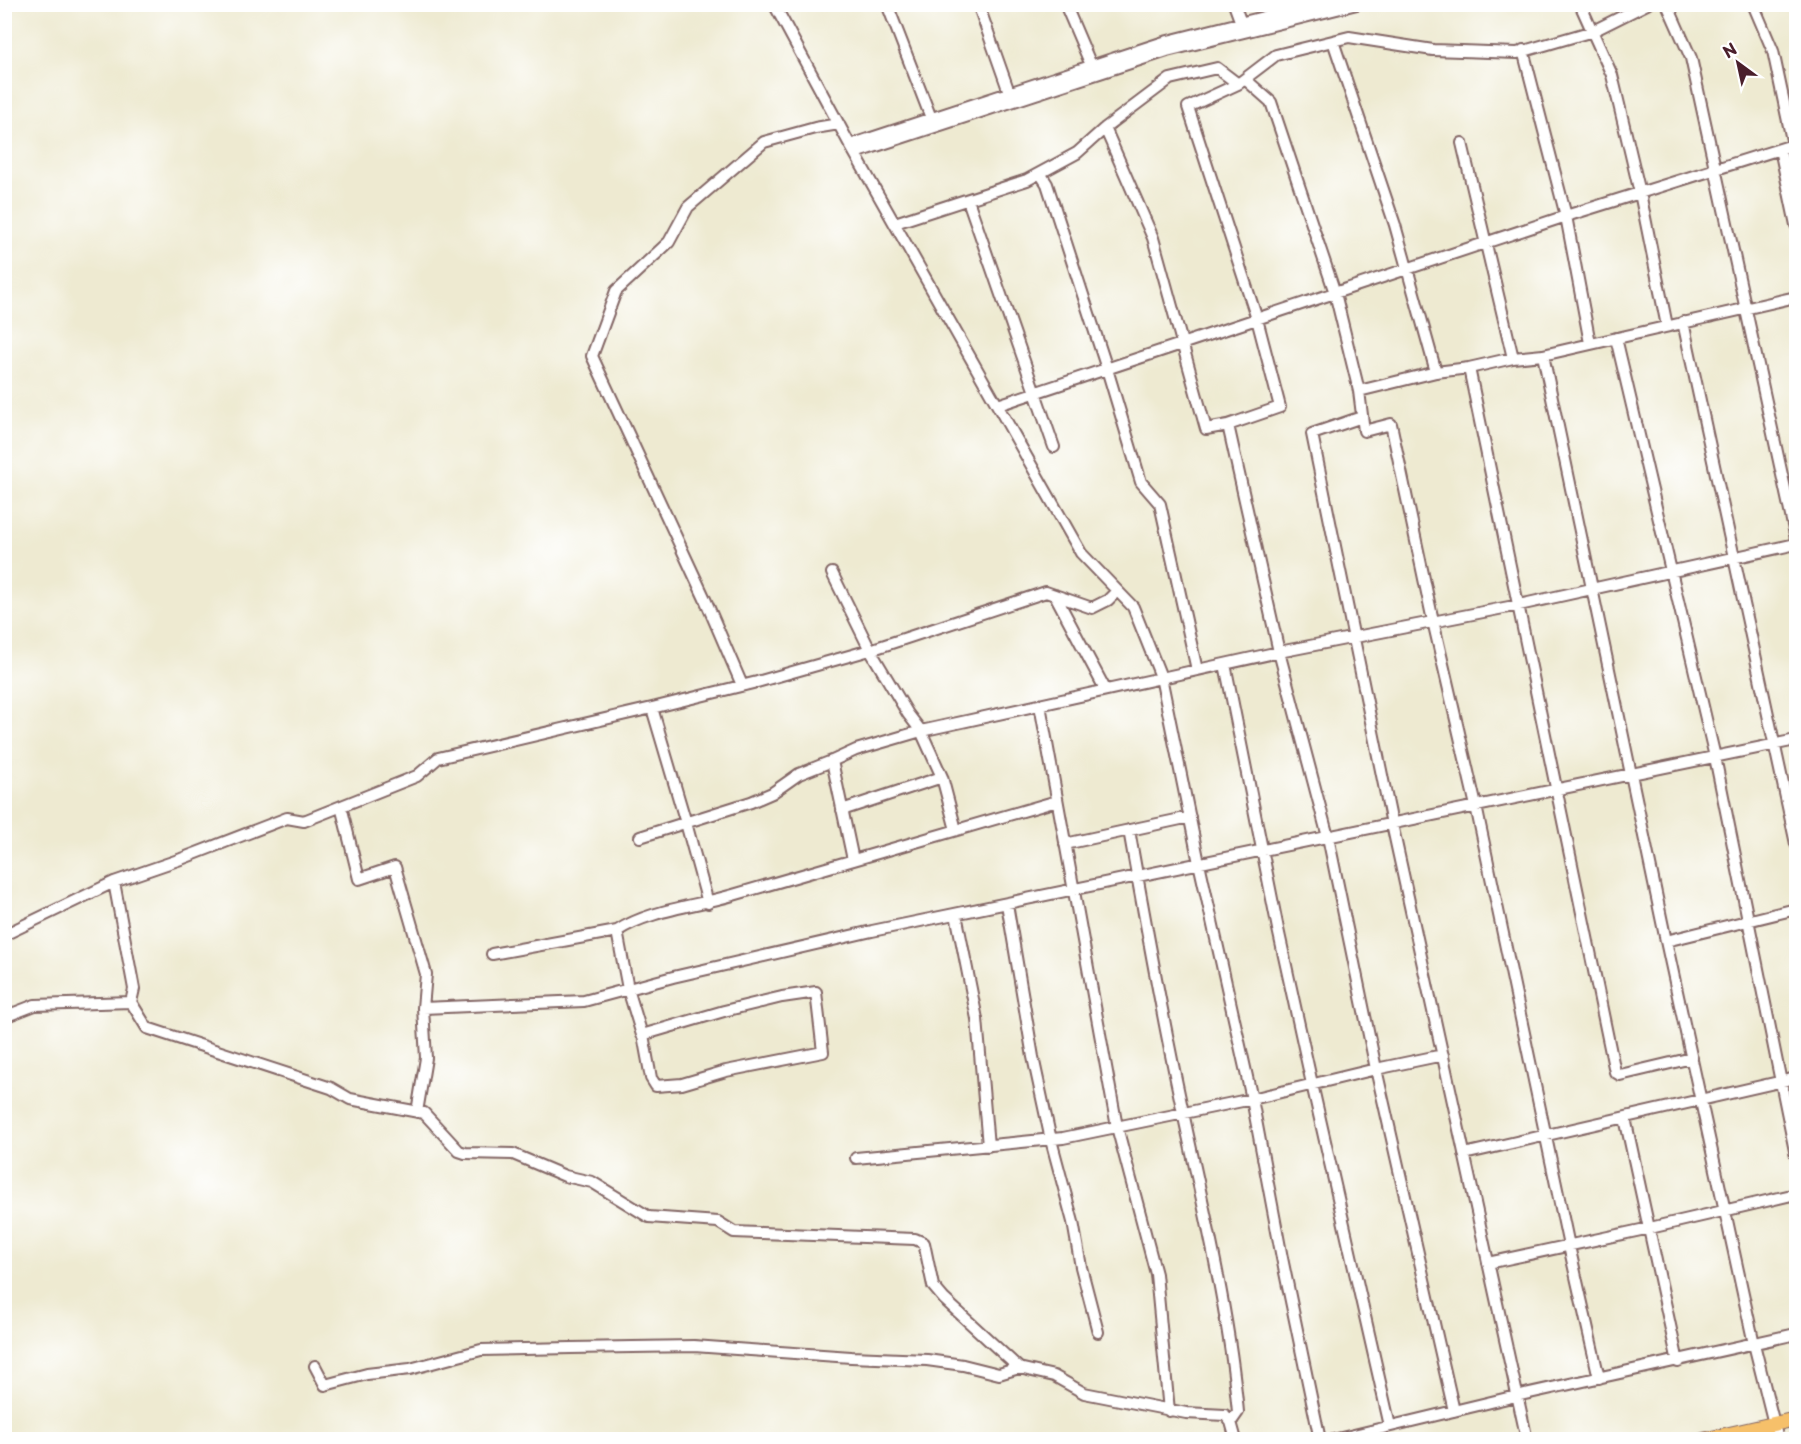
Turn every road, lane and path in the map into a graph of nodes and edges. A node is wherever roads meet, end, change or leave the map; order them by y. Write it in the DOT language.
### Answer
graph roads {
  1 [pos="774,4"];
  2 [pos="887,4"];
  3 [pos="978,4"];
  4 [pos="1065,4"];
  5 [pos="1234,4"];
  6 [pos="1357,4"];
  7 [pos="1580,4"];
  8 [pos="1647,4"];
  9 [pos="1668,4"];
  10 [pos="1753,4"];
  11 [pos="1315,5"];
  12 [pos="1241,23"];
  13 [pos="1593,31"];
  14 [pos="1333,41"];
  15 [pos="1523,50"];
  16 [pos="1091,65"];
  17 [pos="1241,82"];
  18 [pos="1009,92"];
  19 [pos="931,118"];
  20 [pos="839,124"];
  21 [pos="1105,128"];
  22 [pos="1462,143"];
  23 [pos="1795,145"];
  24 [pos="853,149"];
  25 [pos="1780,149"];
  26 [pos="1716,169"];
  27 [pos="1040,173"];
  28 [pos="1640,193"];
  29 [pos="968,200"];
  30 [pos="1566,216"];
  31 [pos="895,224"];
  32 [pos="1797,225"];
  33 [pos="1486,243"];
  34 [pos="1407,269"];
  35 [pos="1335,293"];
  36 [pos="1797,297"];
  37 [pos="1747,309"];
  38 [pos="1257,319"];
  39 [pos="1683,322"];
  40 [pos="1667,326"];
  41 [pos="1616,338"];
  42 [pos="1590,343"];
  43 [pos="1182,344"];
  44 [pos="1544,355"];
  45 [pos="1513,358"];
  46 [pos="1469,368"];
  47 [pos="1107,369"];
  48 [pos="1436,372"];
  49 [pos="1359,391"];
  50 [pos="1035,393"];
  51 [pos="998,405"];
  52 [pos="1362,417"];
  53 [pos="1228,425"];
  54 [pos="1054,447"];
  55 [pos="1797,541"];
  56 [pos="1735,557"];
  57 [pos="1671,572"];
  58 [pos="832,573"];
  59 [pos="1592,588"];
  60 [pos="1117,591"];
  61 [pos="1055,596"];
  62 [pos="1519,604"];
  63 [pos="1433,621"];
  64 [pos="1352,636"];
  65 [pos="870,650"];
  66 [pos="1279,652"];
  67 [pos="1225,664"];
  68 [pos="1197,670"];
  69 [pos="1161,677"];
  70 [pos="742,685"];
  71 [pos="1106,689"];
  72 [pos="1040,705"];
  73 [pos="652,708"];
  74 [pos="921,731"];
  75 [pos="1797,740"];
  76 [pos="1775,744"];
  77 [pos="1715,757"];
  78 [pos="831,761"];
  79 [pos="1632,774"];
  80 [pos="942,777"];
  81 [pos="1557,790"];
  82 [pos="1057,801"];
  83 [pos="341,806"];
  84 [pos="1476,807"];
  85 [pos="842,810"];
  86 [pos="1190,817"];
  87 [pos="686,823"];
  88 [pos="1392,824"];
  89 [pos="956,830"];
  90 [pos="1130,830"];
  91 [pos="640,837"];
  92 [pos="1328,837"];
  93 [pos="1065,844"];
  94 [pos="1797,844"];
  95 [pos="1263,850"];
  96 [pos="853,860"];
  97 [pos="1199,863"];
  98 [pos="1137,876"];
  99 [pos="114,882"];
  100 [pos="1073,891"];
  101 [pos="708,903"];
  102 [pos="1007,904"];
  103 [pos="1797,909"];
  104 [pos="956,914"];
  105 [pos="1748,922"];
  106 [pos="616,931"];
  107 [pos="4,935"];
  108 [pos="1666,941"];
  109 [pos="492,954"];
  110 [pos="628,989"];
  111 [pos="131,1002"];
  112 [pos="423,1008"];
  113 [pos="4,1017"];
  114 [pos="643,1035"];
  115 [pos="1443,1055"];
  116 [pos="1692,1058"];
  117 [pos="1376,1069"];
  118 [pos="1797,1078"];
  119 [pos="1781,1081"];
  120 [pos="1312,1084"];
  121 [pos="1252,1099"];
  122 [pos="1702,1100"];
  123 [pos="417,1112"];
  124 [pos="1183,1113"];
  125 [pos="1625,1118"];
  126 [pos="1118,1127"];
  127 [pos="1546,1135"];
  128 [pos="1051,1140"];
  129 [pos="988,1146"];
  130 [pos="1464,1154"];
  131 [pos="1797,1156"];
  132 [pos="856,1158"];
  133 [pos="1797,1194"];
  134 [pos="1725,1210"];
  135 [pos="1650,1228"];
  136 [pos="1569,1246"];
  137 [pos="1488,1263"];
  138 [pos="1098,1332"];
  139 [pos="1797,1335"];
  140 [pos="1754,1344"];
  141 [pos="1678,1362"];
  142 [pos="315,1366"];
  143 [pos="1019,1368"];
  144 [pos="1599,1378"];
  145 [pos="1516,1396"];
  146 [pos="1169,1411"];
  147 [pos="1454,1411"];
  148 [pos="1797,1419"];
  149 [pos="1231,1422"];
  150 [pos="1774,1424"];
  151 [pos="1390,1426"];
  152 [pos="1236,1440"];
  153 [pos="1320,1440"];
  154 [pos="1333,1440"];
  155 [pos="1527,1440"];
  156 [pos="1703,1440"];
  157 [pos="1778,1440"];
  1 -- 20 [label="street"];
  2 -- 19 [label="street"];
  3 -- 18 [label="street"];
  4 -- 16 [label="street"];
  5 -- 12 [label="street"];
  6 -- 24 [label="street"];
  7 -- 13 [label="street"];
  8 -- 13 [label="street"];
  9 -- 26 [label="street"];
  10 -- 23 [label="street"];
  11 -- 12 [label="street"];
  12 -- 16 [label="street"];
  13 -- 15 [label="street"];
  13 -- 28 [label="street"];
  14 -- 15 [label="street"];
  14 -- 17 [label="street"];
  14 -- 34 [label="street"];
  15 -- 30 [label="street"];
  16 -- 18 [label="street"];
  17 -- 21 [label="street"];
  17 -- 35 [label="street"];
  17 -- 38 [label="street"];
  18 -- 19 [label="street"];
  19 -- 24 [label="street"];
  20 -- 24 [label="street"];
  20 -- 70 [label="street"];
  21 -- 27 [label="street"];
  21 -- 43 [label="street"];
  22 -- 33 [label="street"];
  23 -- 25 [label="street"];
  24 -- 31 [label="street"];
  25 -- 26 [label="street"];
  25 -- 32 [label="street"];
  26 -- 28 [label="street"];
  26 -- 37 [label="street"];
  27 -- 29 [label="street"];
  27 -- 47 [label="street"];
  28 -- 30 [label="street"];
  28 -- 40 [label="street"];
  29 -- 31 [label="street"];
  29 -- 50 [label="street"];
  30 -- 33 [label="street"];
  30 -- 42 [label="street"];
  31 -- 51 [label="street"];
  33 -- 34 [label="street"];
  33 -- 45 [label="street"];
  34 -- 35 [label="street"];
  34 -- 48 [label="street"];
  35 -- 38 [label="street"];
  35 -- 49 [label="street"];
  36 -- 37 [label="street"];
  37 -- 39 [label="street"];
  37 -- 55 [label="street"];
  38 -- 43 [label="street"];
  38 -- 53 [label="street"];
  39 -- 40 [label="street"];
  39 -- 56 [label="street"];
  40 -- 41 [label="street"];
  41 -- 42 [label="street"];
  41 -- 57 [label="street"];
  42 -- 44 [label="street"];
  43 -- 47 [label="street"];
  43 -- 53 [label="street"];
  44 -- 45 [label="street"];
  44 -- 59 [label="street"];
  45 -- 46 [label="street"];
  46 -- 48 [label="street"];
  46 -- 62 [label="street"];
  47 -- 50 [label="street"];
  47 -- 68 [label="street"];
  48 -- 49 [label="street"];
  49 -- 52 [label="street"];
  50 -- 51 [label="street"];
  50 -- 54 [label="street"];
  51 -- 60 [label="street"];
  52 -- 63 [label="street"];
  52 -- 64 [label="street"];
  53 -- 66 [label="street"];
  55 -- 56 [label="street"];
  56 -- 57 [label="street"];
  56 -- 76 [label="street"];
  57 -- 59 [label="street"];
  57 -- 77 [label="street"];
  58 -- 65 [label="street"];
  59 -- 62 [label="street"];
  59 -- 79 [label="street"];
  60 -- 61 [label="street"];
  60 -- 69 [label="street"];
  61 -- 65 [label="street"];
  61 -- 71 [label="street"];
  62 -- 63 [label="street"];
  62 -- 81 [label="street"];
  63 -- 64 [label="street"];
  63 -- 84 [label="street"];
  64 -- 66 [label="street"];
  64 -- 88 [label="street"];
  65 -- 70 [label="street"];
  65 -- 74 [label="street"];
  66 -- 67 [label="street"];
  66 -- 92 [label="street"];
  67 -- 68 [label="street"];
  67 -- 95 [label="street"];
  68 -- 69 [label="street"];
  69 -- 71 [label="street"];
  69 -- 86 [label="street"];
  70 -- 73 [label="street"];
  71 -- 72 [label="street"];
  72 -- 74 [label="street"];
  72 -- 82 [label="street"];
  73 -- 83 [label="street"];
  73 -- 87 [label="street"];
  74 -- 78 [label="street"];
  74 -- 80 [label="street"];
  75 -- 76 [label="street"];
  76 -- 77 [label="street"];
  76 -- 94 [label="street"];
  77 -- 79 [label="street"];
  77 -- 105 [label="street"];
  78 -- 85 [label="street"];
  78 -- 87 [label="street"];
  79 -- 81 [label="street"];
  79 -- 108 [label="street"];
  80 -- 85 [label="street"];
  80 -- 89 [label="street"];
  81 -- 84 [label="street"];
  81 -- 116 [label="street"];
  82 -- 89 [label="street"];
  82 -- 93 [label="street"];
  83 -- 99 [label="street"];
  83 -- 112 [label="street"];
  84 -- 88 [label="street"];
  84 -- 127 [label="street"];
  85 -- 96 [label="street"];
  86 -- 90 [label="street"];
  86 -- 97 [label="street"];
  87 -- 91 [label="street"];
  87 -- 101 [label="street"];
  88 -- 92 [label="street"];
  88 -- 115 [label="street"];
  89 -- 96 [label="street"];
  90 -- 93 [label="street"];
  90 -- 98 [label="street"];
  92 -- 95 [label="street"];
  92 -- 117 [label="street"];
  93 -- 100 [label="street"];
  95 -- 97 [label="street"];
  95 -- 120 [label="street"];
  96 -- 101 [label="street"];
  97 -- 98 [label="street"];
  97 -- 121 [label="street"];
  98 -- 100 [label="street"];
  98 -- 124 [label="street"];
  99 -- 107 [label="street"];
  99 -- 111 [label="street"];
  100 -- 102 [label="street"];
  100 -- 126 [label="street"];
  101 -- 106 [label="street"];
  102 -- 104 [label="street"];
  102 -- 128 [label="street"];
  103 -- 105 [label="street"];
  104 -- 110 [label="street"];
  104 -- 129 [label="street"];
  105 -- 108 [label="street"];
  105 -- 119 [label="street"];
  106 -- 109 [label="street"];
  106 -- 110 [label="street"];
  108 -- 116 [label="street"];
  110 -- 112 [label="street"];
  110 -- 114 [label="street"];
  111 -- 113 [label="street"];
  111 -- 123 [label="street"];
  112 -- 123 [label="street"];
  114 -- 114 [label="street"];
  115 -- 117 [label="street"];
  115 -- 130 [label="street"];
  116 -- 122 [label="street"];
  117 -- 120 [label="street"];
  117 -- 147 [label="street"];
  118 -- 119 [label="street"];
  119 -- 122 [label="street"];
  119 -- 131 [label="street"];
  120 -- 121 [label="street"];
  120 -- 151 [label="street"];
  121 -- 124 [label="street"];
  121 -- 153 [label="street"];
  122 -- 125 [label="street"];
  122 -- 134 [label="street"];
  123 -- 143 [label="street"];
  124 -- 126 [label="street"];
  124 -- 149 [label="street"];
  125 -- 127 [label="street"];
  125 -- 135 [label="street"];
  126 -- 128 [label="street"];
  126 -- 146 [label="street"];
  127 -- 130 [label="street"];
  127 -- 136 [label="street"];
  128 -- 129 [label="street"];
  128 -- 138 [label="street"];
  129 -- 132 [label="street"];
  130 -- 137 [label="street"];
  133 -- 134 [label="street"];
  134 -- 135 [label="street"];
  134 -- 140 [label="street"];
  135 -- 136 [label="street"];
  135 -- 141 [label="street"];
  136 -- 137 [label="street"];
  136 -- 144 [label="street"];
  137 -- 145 [label="street"];
  139 -- 140 [label="street"];
  140 -- 141 [label="street"];
  140 -- 150 [label="street"];
  141 -- 144 [label="street"];
  142 -- 143 [label="street"];
  143 -- 146 [label="street"];
  144 -- 145 [label="street"];
  145 -- 147 [label="street"];
  145 -- 155 [label="street"];
  146 -- 149 [label="street"];
  147 -- 151 [label="street"];
  148 -- 150 [label="main road"];
  149 -- 152 [label="street"];
  150 -- 156 [label="main road"];
  150 -- 157 [label="street"];
  151 -- 154 [label="street"];
}
